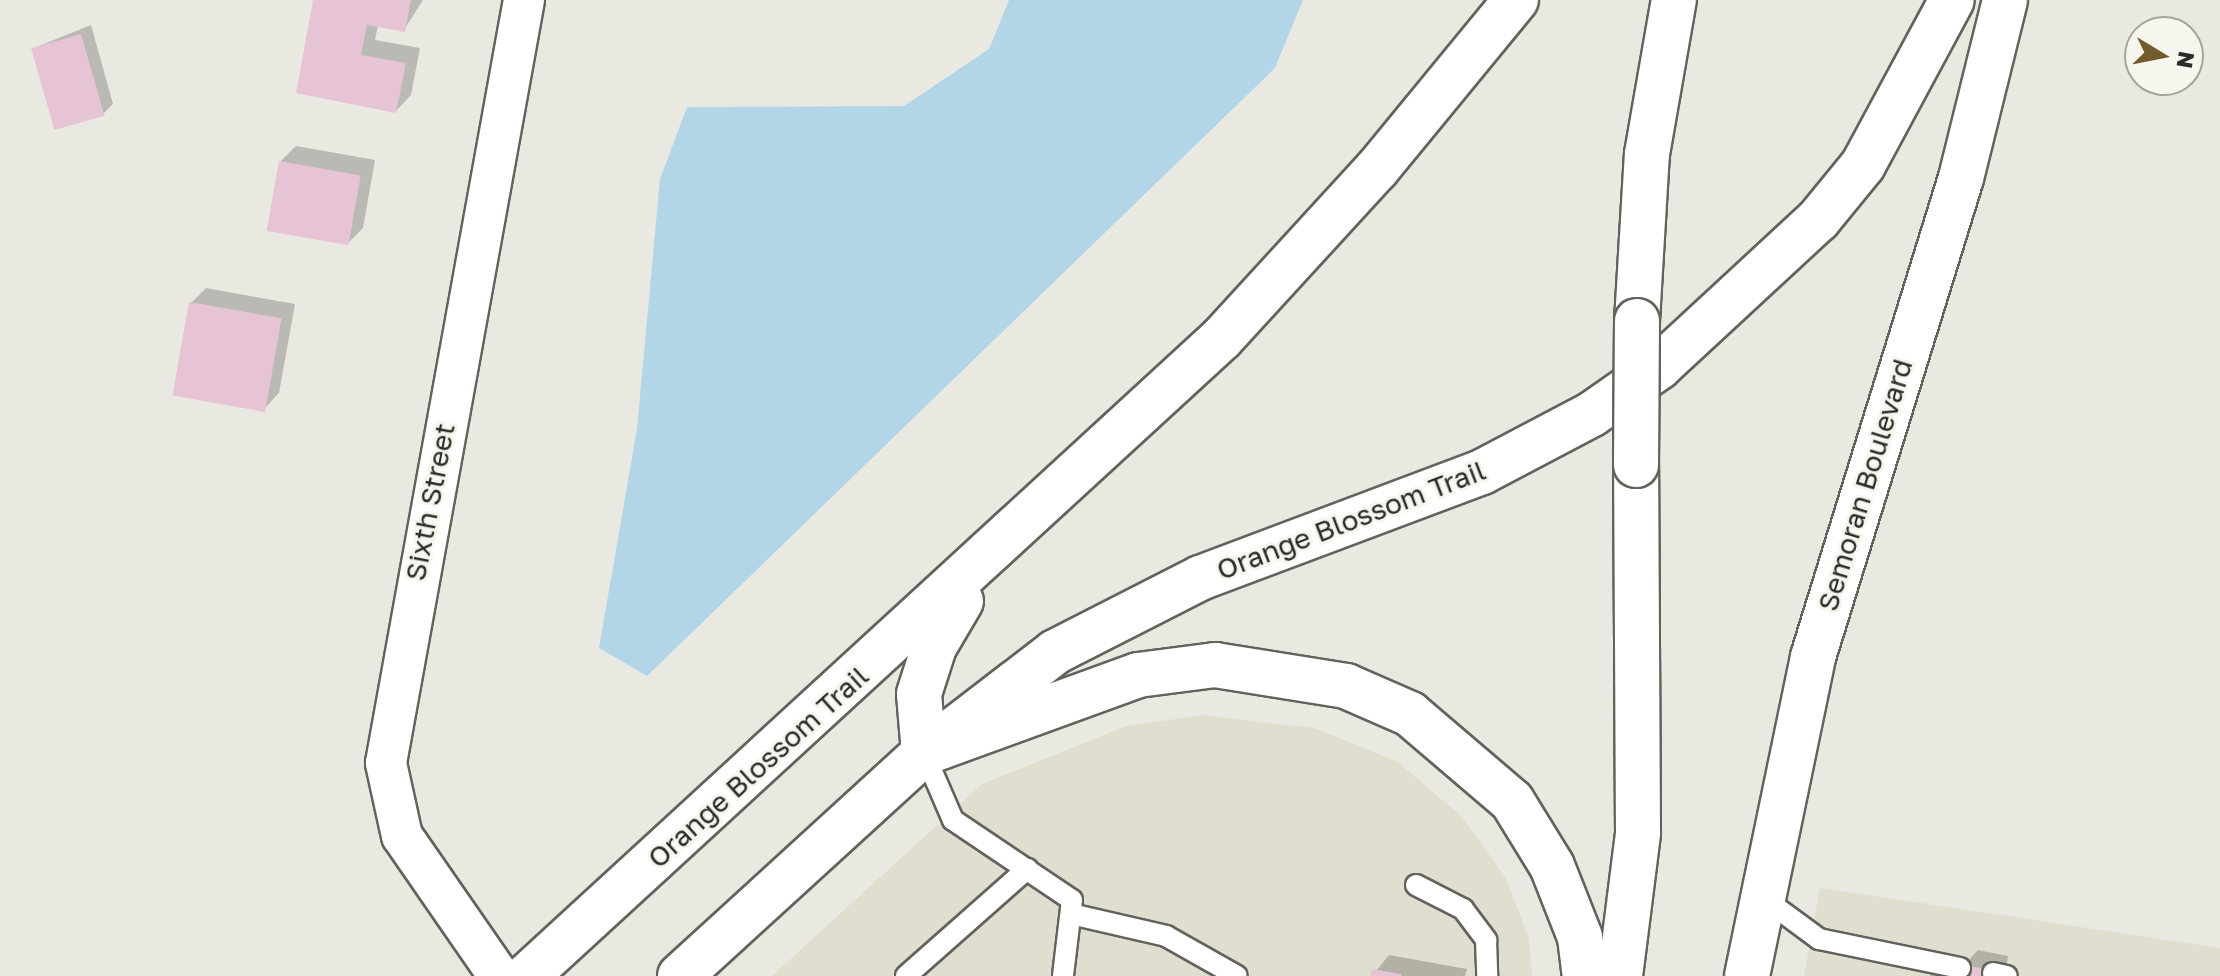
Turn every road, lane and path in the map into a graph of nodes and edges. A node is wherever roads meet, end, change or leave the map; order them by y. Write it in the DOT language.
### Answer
graph roads {
  1 [pos="524,0"];
  2 [pos="1516,0"];
  3 [pos="1674,0"];
  4 [pos="1952,0"];
  5 [pos="2005,0"];
  6 [pos="983,565"];
  7 [pos="924,753"];
  8 [pos="1027,869"];
  9 [pos="1416,885"];
  10 [pos="1762,897"];
  11 [pos="1071,914"];
  12 [pos="1884,966"];
  13 [pos="1960,968"];
  14 [pos="499,976"];
  15 [pos="527,976"];
  16 [pos="680,976"];
  17 [pos="906,976"];
  18 [pos="1063,976"];
  19 [pos="1237,976"];
  20 [pos="1487,976"];
  21 [pos="1585,976"];
  22 [pos="1620,976"];
  23 [pos="1747,976"];
  1 -- 14 [label="street, Sixth Street"];
  2 -- 6 [label="main road, Orange Blossom Trail"];
  3 -- 22 [label="main road, bridge"];
  4 -- 7 [label="main road, Orange Blossom Trail"];
  5 -- 10 [label="main road, Semoran Boulevard"];
  6 -- 7 [label="main road"];
  6 -- 15 [label="main road, Orange Blossom Trail"];
  7 -- 8 [label="lane"];
  7 -- 16 [label="main road, Orange Blossom Trail"];
  7 -- 21 [label="main road"];
  8 -- 11 [label="lane"];
  8 -- 17 [label="lane"];
  9 -- 20 [label="lane"];
  10 -- 12 [label="lane"];
  10 -- 23 [label="main road, Semoran Boulevard"];
  11 -- 18 [label="lane"];
  11 -- 19 [label="lane"];
  12 -- 13 [label="lane"];
}
